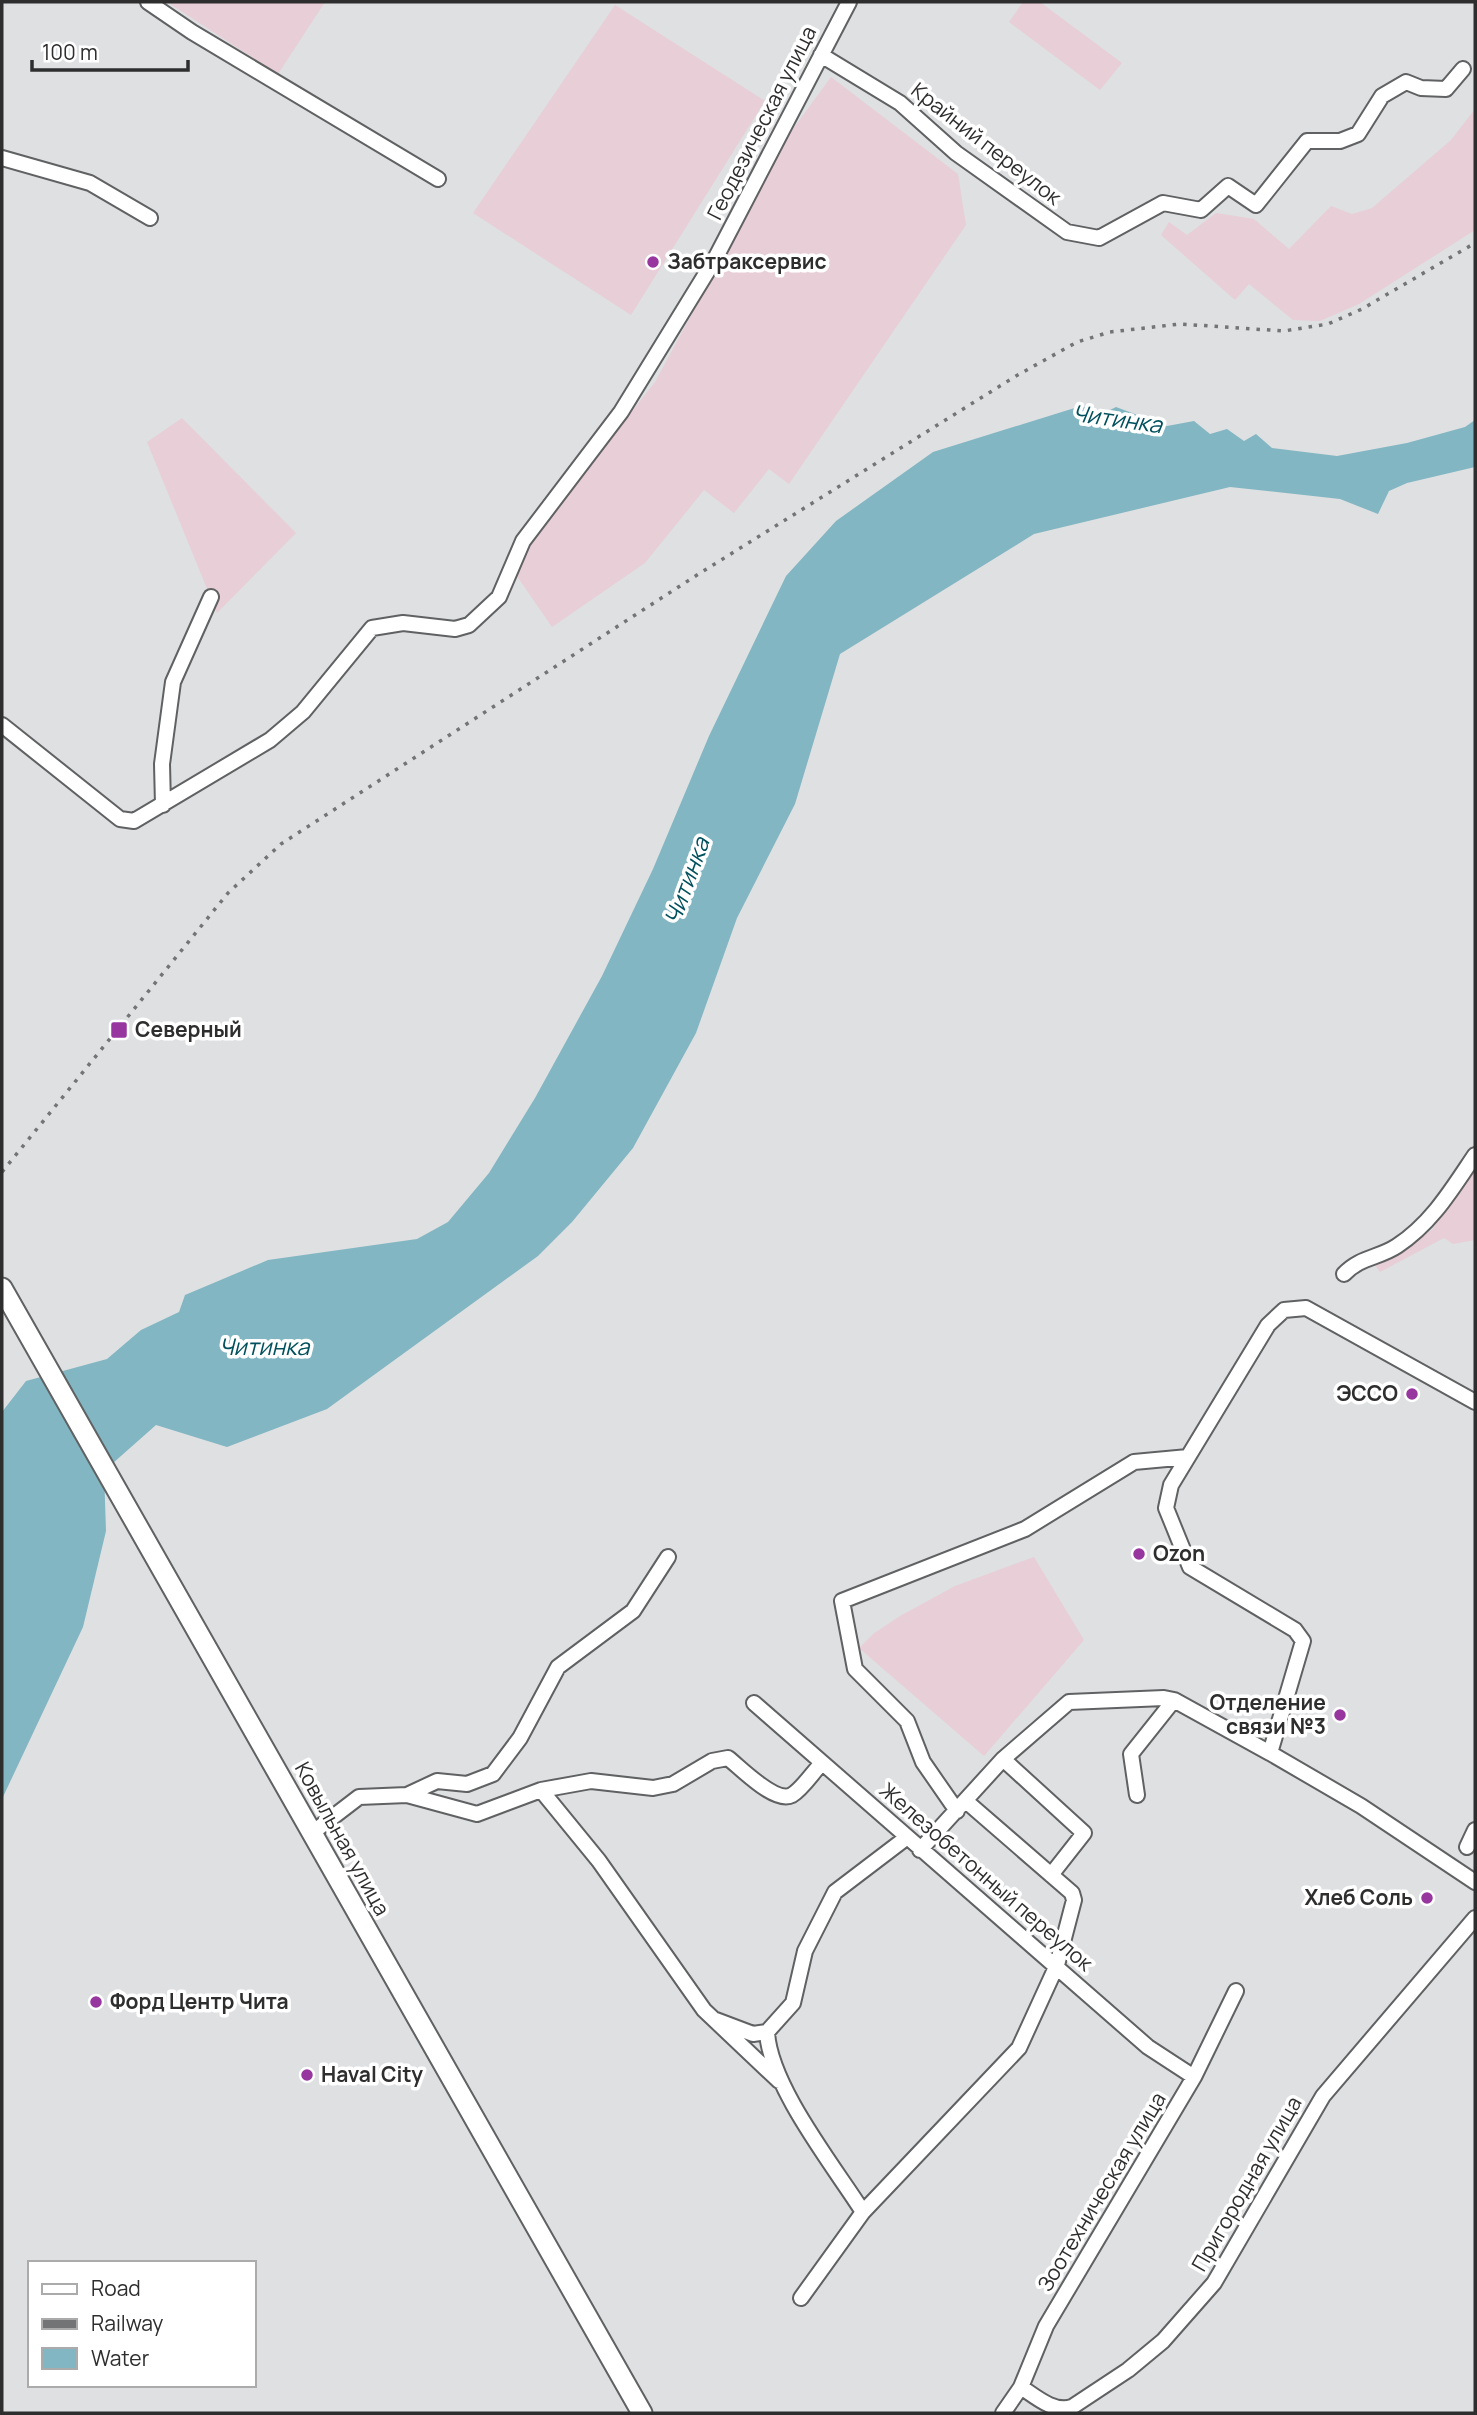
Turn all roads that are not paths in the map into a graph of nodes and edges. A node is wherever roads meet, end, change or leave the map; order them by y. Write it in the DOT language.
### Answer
graph roads {
  1 [pos="148,2"];
  2 [pos="849,2"];
  3 [pos="821,55"];
  4 [pos="1463,69"];
  5 [pos="2,158"];
  6 [pos="438,179"];
  7 [pos="150,218"];
  8 [pos="211,597"];
  9 [pos="2,725"];
  10 [pos="163,805"];
  11 [pos="1475,1155"];
  12 [pos="1344,1274"];
  13 [pos="2,1288"];
  14 [pos="1475,1402"];
  15 [pos="1188,1457"];
  16 [pos="668,1557"];
  17 [pos="1174,1700"];
  18 [pos="754,1703"];
  19 [pos="1270,1753"];
  20 [pos="1003,1759"];
  21 [pos="822,1763"];
  22 [pos="541,1790"];
  23 [pos="407,1795"];
  24 [pos="1138,1795"];
  25 [pos="962,1806"];
  26 [pos="1475,1830"];
  27 [pos="312,1833"];
  28 [pos="906,1838"];
  29 [pos="1467,1847"];
  30 [pos="920,1850"];
  31 [pos="1051,1875"];
  32 [pos="1475,1882"];
  33 [pos="1475,1918"];
  34 [pos="1057,1965"];
  35 [pos="1236,1991"];
  36 [pos="712,2018"];
  37 [pos="767,2032"];
  38 [pos="1194,2077"];
  39 [pos="782,2084"];
  40 [pos="863,2211"];
  41 [pos="801,2298"];
  42 [pos="1021,2387"];
  43 [pos="642,2413"];
  44 [pos="1003,2413"];
  1 -- 6 [label="street"];
  2 -- 3 [label="street, Геодезическая улица"];
  3 -- 4 [label="street, Крайний переулок"];
  3 -- 10 [label="street, Геодезическая улица"];
  5 -- 7 [label="street"];
  8 -- 10 [label="street"];
  9 -- 10 [label="street, Геодезическая улица"];
  11 -- 12 [label="street"];
  13 -- 27 [label="main road, Ковыльная улица"];
  14 -- 15 [label="street"];
  15 -- 19 [label="street"];
  15 -- 25 [label="street"];
  16 -- 23 [label="street"];
  17 -- 19 [label="street"];
  17 -- 20 [label="street"];
  17 -- 24 [label="street"];
  18 -- 21 [label="street, Железобетонный переулок"];
  19 -- 32 [label="street"];
  20 -- 25 [label="street"];
  20 -- 31 [label="street"];
  21 -- 22 [label="street"];
  21 -- 28 [label="street, Железобетонный переулок"];
  22 -- 23 [label="street"];
  22 -- 36 [label="street"];
  23 -- 27 [label="street"];
  25 -- 30 [label="street"];
  25 -- 31 [label="street"];
  26 -- 29 [label="street"];
  27 -- 43 [label="main road, Ковыльная улица"];
  28 -- 30 [label="street, Железобетонный переулок"];
  28 -- 37 [label="street"];
  30 -- 34 [label="street, Железобетонный переулок"];
  31 -- 34 [label="street"];
  33 -- 42 [label="street, Пригородная улица"];
  34 -- 38 [label="street, Железобетонный переулок"];
  34 -- 40 [label="street"];
  35 -- 38 [label="street, Зоотехническая улица"];
  36 -- 37 [label="street"];
  36 -- 39 [label="street"];
  37 -- 39 [label="street"];
  38 -- 42 [label="street, Зоотехническая улица"];
  39 -- 40 [label="street"];
  40 -- 41 [label="street"];
  42 -- 44 [label="street, Зоотехническая улица"];
}
